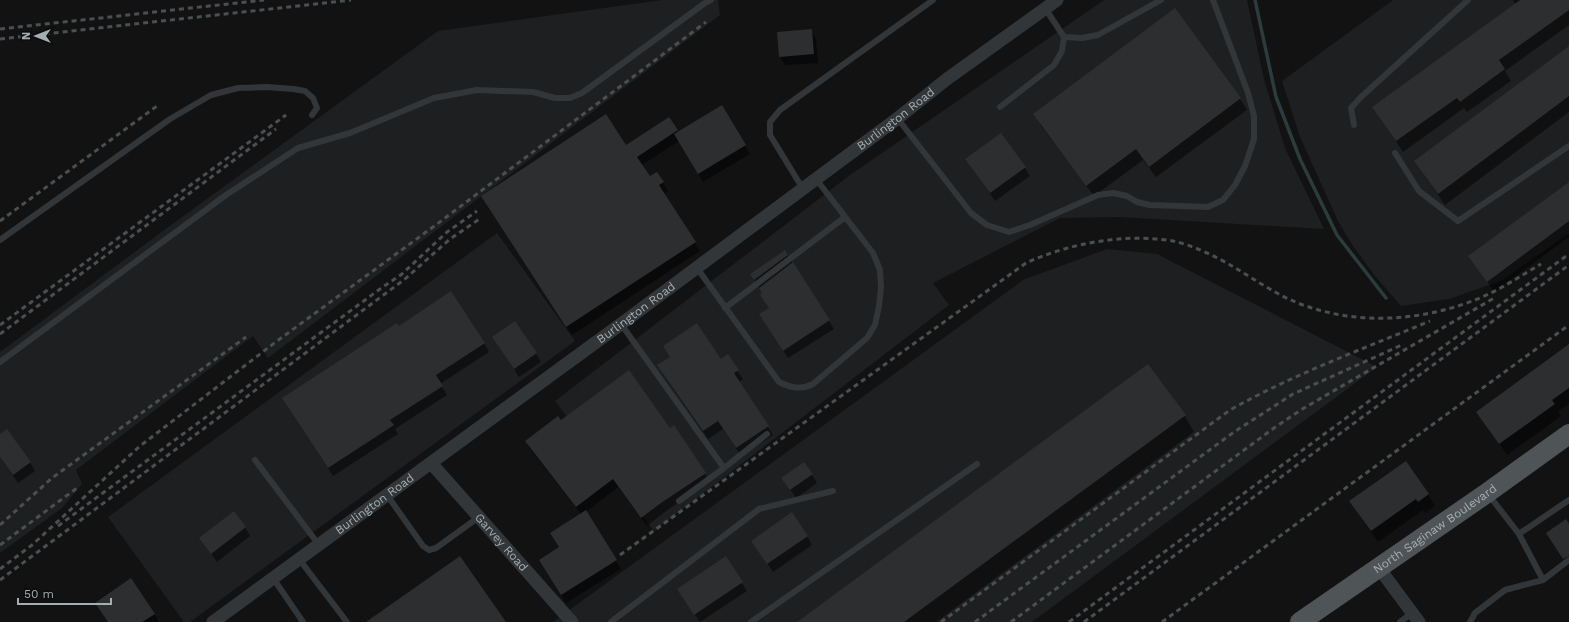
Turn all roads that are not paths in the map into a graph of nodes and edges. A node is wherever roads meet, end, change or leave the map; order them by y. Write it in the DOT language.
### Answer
graph roads {
  1 [pos="711,0"];
  2 [pos="933,0"];
  3 [pos="1057,0"];
  4 [pos="1161,0"];
  5 [pos="1213,0"];
  6 [pos="1468,0"];
  7 [pos="1045,8"];
  8 [pos="1064,37"];
  9 [pos="1000,107"];
  10 [pos="312,115"];
  11 [pos="898,119"];
  12 [pos="1354,125"];
  13 [pos="1569,146"];
  14 [pos="1395,153"];
  15 [pos="816,179"];
  16 [pos="803,189"];
  17 [pos="846,217"];
  18 [pos="0,240"];
  19 [pos="696,268"];
  20 [pos="725,308"];
  21 [pos="621,324"];
  22 [pos="0,362"];
  23 [pos="767,434"];
  24 [pos="1569,434"];
  25 [pos="255,460"];
  26 [pos="431,463"];
  27 [pos="977,464"];
  28 [pos="724,468"];
  29 [pos="833,492"];
  30 [pos="1487,493"];
  31 [pos="387,496"];
  32 [pos="679,500"];
  33 [pos="1569,500"];
  34 [pos="479,517"];
  35 [pos="1519,534"];
  36 [pos="319,545"];
  37 [pos="299,559"];
  38 [pos="1569,560"];
  39 [pos="1379,568"];
  40 [pos="273,578"];
  41 [pos="1542,580"];
  42 [pos="1311,617"];
  43 [pos="1416,617"];
  44 [pos="213,622"];
  45 [pos="303,622"];
  46 [pos="347,622"];
  47 [pos="572,622"];
  48 [pos="610,622"];
  49 [pos="751,622"];
  50 [pos="1400,622"];
  51 [pos="1470,622"];
  1 -- 22 [label="lane"];
  2 -- 16 [label="lane"];
  3 -- 7 [label="street, Burlington Road"];
  4 -- 8 [label="lane"];
  5 -- 11 [label="lane"];
  6 -- 12 [label="lane"];
  7 -- 8 [label="lane"];
  7 -- 11 [label="street, Burlington Road"];
  8 -- 9 [label="lane"];
  10 -- 18 [label="lane"];
  11 -- 15 [label="street, Burlington Road"];
  13 -- 14 [label="lane"];
  15 -- 16 [label="street, Burlington Road"];
  15 -- 17 [label="lane"];
  16 -- 19 [label="street, Burlington Road"];
  17 -- 20 [label="lane"];
  17 -- 20 [label="lane"];
  19 -- 20 [label="lane"];
  19 -- 21 [label="street, Burlington Road"];
  21 -- 26 [label="street, Burlington Road"];
  21 -- 28 [label="lane"];
  23 -- 28 [label="lane"];
  24 -- 30 [label="main road, North Saginaw Boulevard"];
  25 -- 36 [label="lane"];
  26 -- 31 [label="street, Burlington Road"];
  26 -- 34 [label="street, Garvey Road"];
  27 -- 49 [label="lane"];
  28 -- 32 [label="lane"];
  29 -- 48 [label="lane"];
  30 -- 35 [label="lane"];
  30 -- 39 [label="main road, North Saginaw Boulevard"];
  31 -- 34 [label="lane"];
  31 -- 36 [label="street, Burlington Road"];
  33 -- 35 [label="lane"];
  34 -- 47 [label="street, Garvey Road"];
  35 -- 41 [label="lane"];
  36 -- 37 [label="street, Burlington Road"];
  37 -- 40 [label="street, Burlington Road"];
  37 -- 46 [label="lane"];
  38 -- 41 [label="lane"];
  39 -- 42 [label="main road, North Saginaw Boulevard"];
  39 -- 43 [label="street"];
  40 -- 44 [label="street, Burlington Road"];
  40 -- 45 [label="lane"];
  41 -- 51 [label="lane"];
  43 -- 50 [label="lane"];
}
